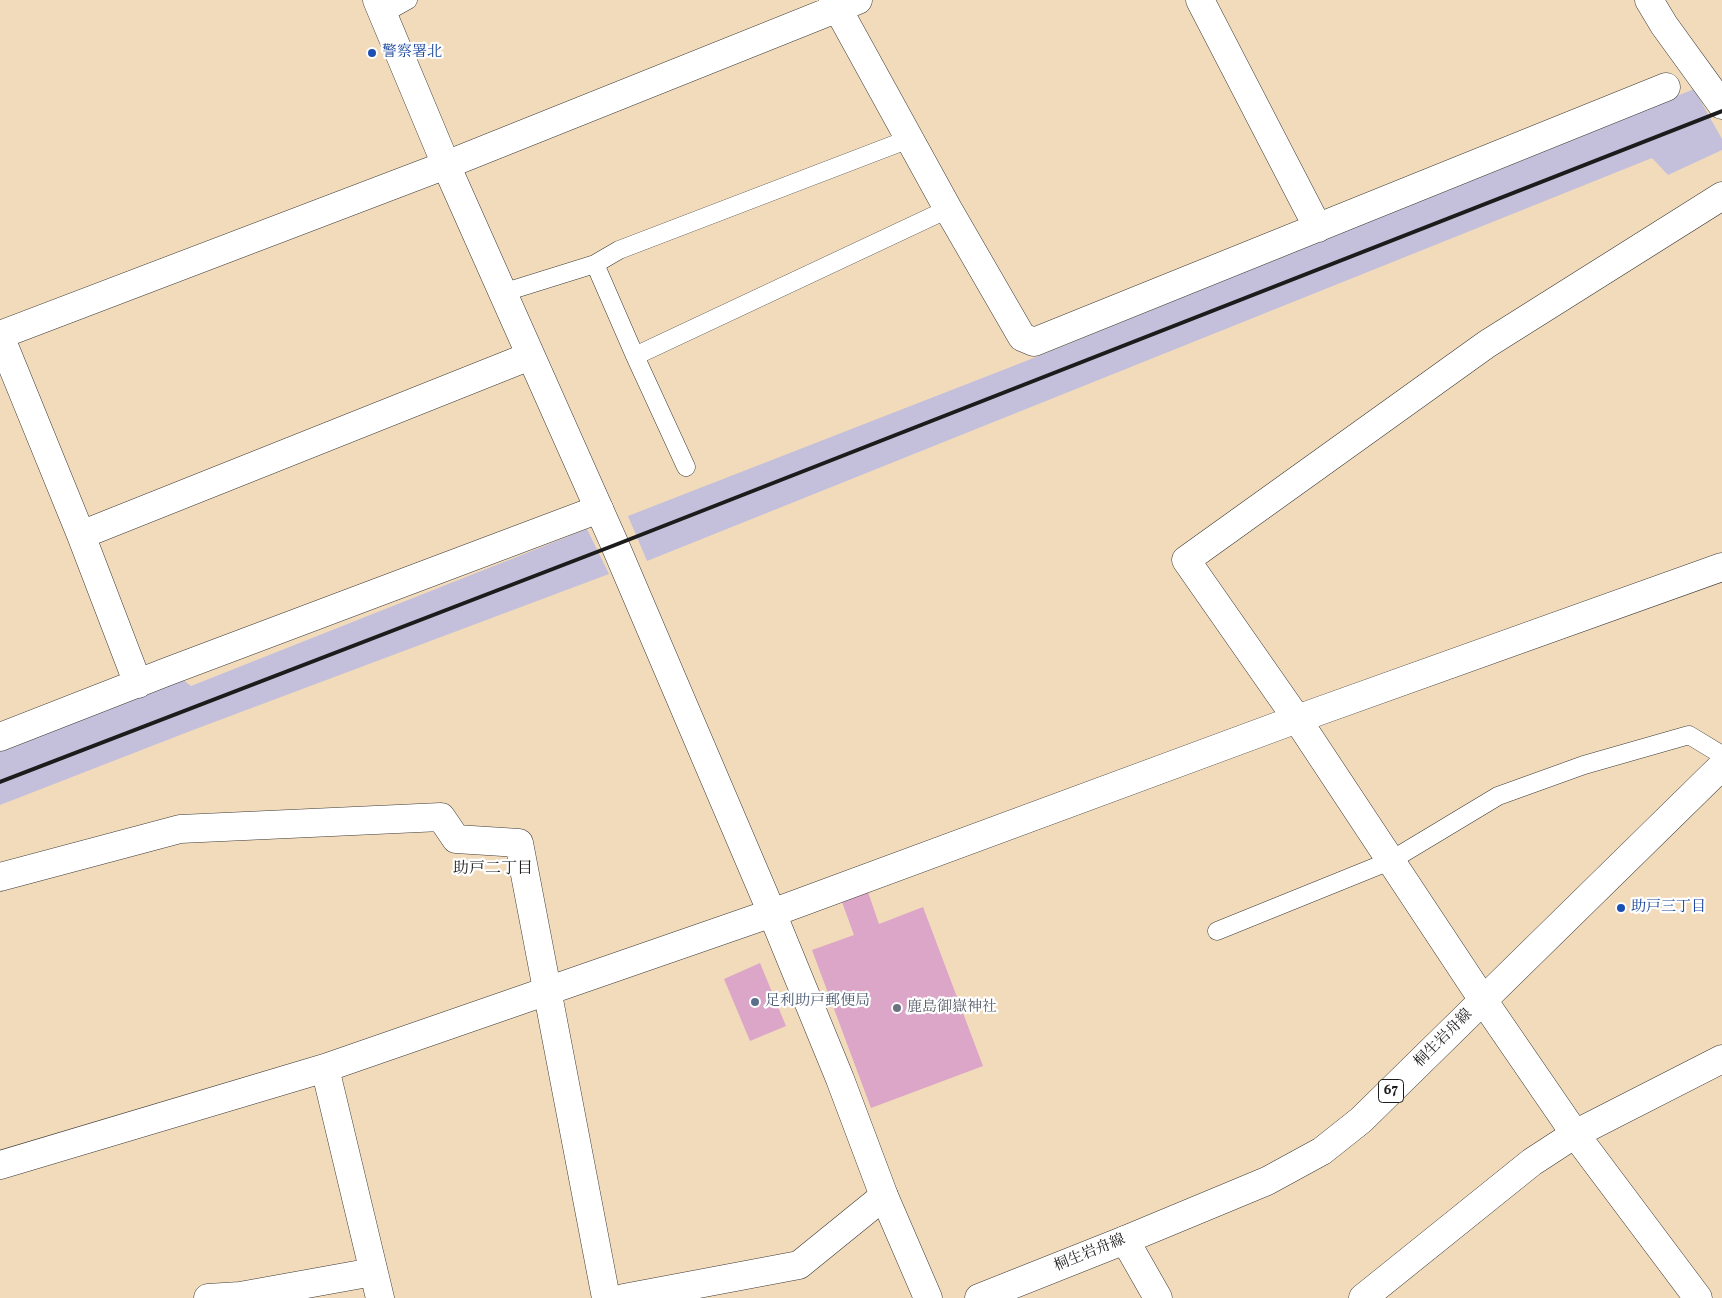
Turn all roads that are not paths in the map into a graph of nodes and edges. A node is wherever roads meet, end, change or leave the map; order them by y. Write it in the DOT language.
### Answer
graph roads {
  1 [pos="408,0"];
  2 [pos="1200,0"];
  3 [pos="1649,0"];
  4 [pos="843,3"];
  5 [pos="380,7"];
  6 [pos="1666,87"];
  7 [pos="1722,105"];
  8 [pos="909,139"];
  9 [pos="446,165"];
  10 [pos="1722,196"];
  11 [pos="948,209"];
  12 [pos="1318,228"];
  13 [pos="595,264"];
  14 [pos="502,293"];
  15 [pos="0,336"];
  16 [pos="530,356"];
  17 [pos="635,356"];
  18 [pos="686,466"];
  19 [pos="599,509"];
  20 [pos="81,535"];
  21 [pos="1722,567"];
  22 [pos="138,684"];
  23 [pos="1297,720"];
  24 [pos="0,736"];
  25 [pos="1722,756"];
  26 [pos="1722,766"];
  27 [pos="1390,861"];
  28 [pos="0,877"];
  29 [pos="772,912"];
  30 [pos="1217,932"];
  31 [pos="547,991"];
  32 [pos="1483,1000"];
  33 [pos="1722,1059"];
  34 [pos="325,1068"];
  35 [pos="1575,1134"];
  36 [pos="0,1165"];
  37 [pos="884,1196"];
  38 [pos="1125,1240"];
  39 [pos="373,1272"];
  40 [pos="208,1298"];
  41 [pos="380,1298"];
  42 [pos="606,1298"];
  43 [pos="624,1298"];
  44 [pos="928,1298"];
  45 [pos="979,1298"];
  46 [pos="1158,1298"];
  47 [pos="1362,1298"];
  48 [pos="1698,1298"];
  1 -- 5 [label="lane"];
  2 -- 12 [label="street"];
  3 -- 7 [label="street"];
  4 -- 8 [label="street"];
  4 -- 9 [label="street"];
  5 -- 9 [label="street"];
  6 -- 12 [label="street"];
  8 -- 11 [label="street"];
  8 -- 13 [label="lane"];
  9 -- 14 [label="street"];
  9 -- 15 [label="street"];
  10 -- 23 [label="street"];
  11 -- 12 [label="street"];
  11 -- 17 [label="lane"];
  13 -- 14 [label="lane"];
  13 -- 17 [label="lane"];
  14 -- 16 [label="street"];
  15 -- 20 [label="street"];
  16 -- 19 [label="street"];
  16 -- 20 [label="street"];
  17 -- 18 [label="lane"];
  19 -- 22 [label="street"];
  19 -- 29 [label="street"];
  20 -- 22 [label="street"];
  21 -- 23 [label="street"];
  22 -- 24 [label="street"];
  23 -- 27 [label="street"];
  23 -- 29 [label="street"];
  25 -- 27 [label="lane"];
  26 -- 32 [label="street, 桐生岩舟線 / 67"];
  27 -- 30 [label="lane"];
  27 -- 32 [label="street"];
  28 -- 31 [label="street"];
  29 -- 31 [label="street"];
  29 -- 37 [label="street"];
  31 -- 34 [label="street"];
  31 -- 42 [label="street"];
  32 -- 35 [label="street"];
  32 -- 38 [label="street, 桐生岩舟線 / 67"];
  33 -- 35 [label="street"];
  34 -- 36 [label="street"];
  34 -- 39 [label="street"];
  35 -- 47 [label="street"];
  35 -- 48 [label="street"];
  37 -- 43 [label="street"];
  37 -- 44 [label="street"];
  38 -- 45 [label="street, 桐生岩舟線 / 67"];
  38 -- 46 [label="street"];
  39 -- 40 [label="street"];
  39 -- 41 [label="street"];
}
